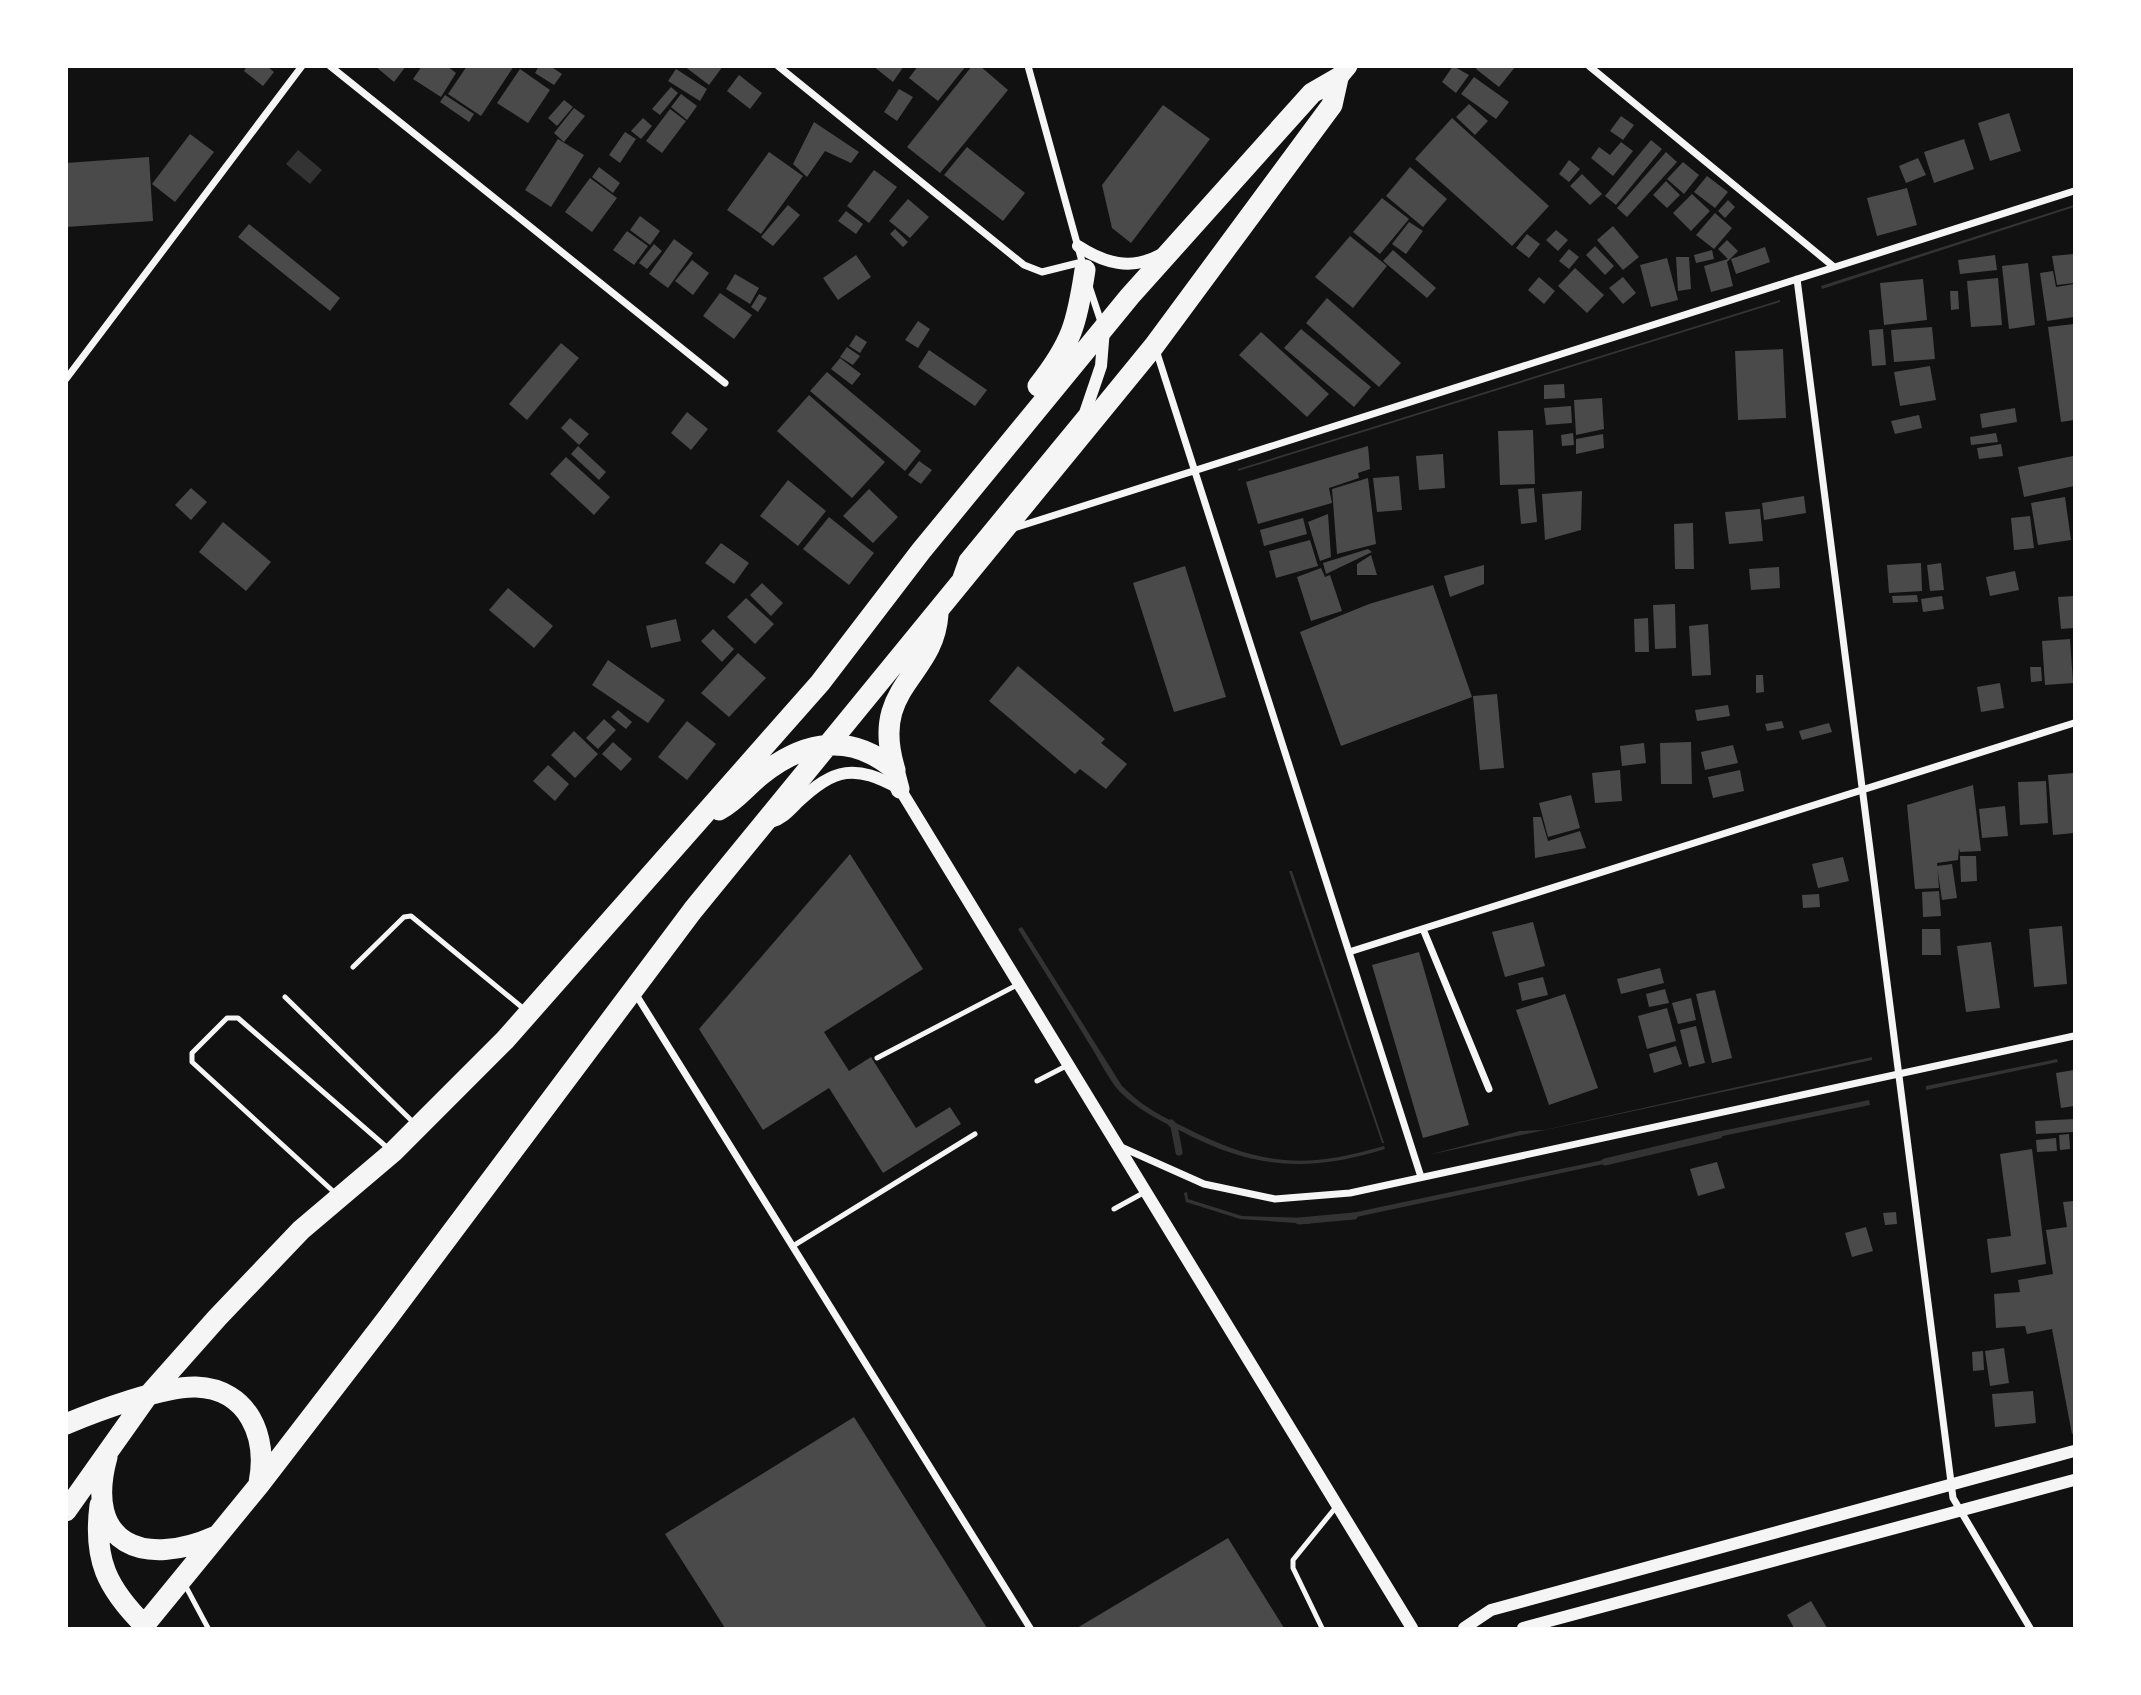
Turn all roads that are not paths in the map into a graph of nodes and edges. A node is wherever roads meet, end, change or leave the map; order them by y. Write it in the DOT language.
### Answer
graph roads {
  1 [pos="302,66"];
  2 [pos="330,66"];
  3 [pos="778,66"];
  4 [pos="1028,66"];
  5 [pos="1589,66"];
  6 [pos="1343,72"];
  7 [pos="2074,191"];
  8 [pos="1078,246"];
  9 [pos="1170,250"];
  10 [pos="1083,266"];
  11 [pos="1834,267"];
  12 [pos="1797,279"];
  13 [pos="1104,328"];
  14 [pos="1154,346"];
  15 [pos="66,379"];
  16 [pos="725,383"];
  17 [pos="1194,471"];
  18 [pos="1003,532"];
  19 [pos="921,551"];
  20 [pos="944,606"];
  21 [pos="2074,723"];
  22 [pos="829,743"];
  23 [pos="897,780"];
  24 [pos="1861,790"];
  25 [pos="704,813"];
  26 [pos="763,824"];
  27 [pos="1423,929"];
  28 [pos="1349,952"];
  29 [pos="353,967"];
  30 [pos="1019,985"];
  31 [pos="633,989"];
  32 [pos="285,997"];
  33 [pos="529,1013"];
  34 [pos="2074,1037"];
  35 [pos="877,1058"];
  36 [pos="1068,1065"];
  37 [pos="1899,1074"];
  38 [pos="1037,1081"];
  39 [pos="1489,1088"];
  40 [pos="418,1128"];
  41 [pos="975,1134"];
  42 [pos="1117,1146"];
  43 [pos="393,1152"];
  44 [pos="1421,1177"];
  45 [pos="1146,1192"];
  46 [pos="340,1197"];
  47 [pos="1114,1209"];
  48 [pos="793,1246"];
  49 [pos="146,1398"];
  50 [pos="66,1424"];
  51 [pos="110,1448"];
  52 [pos="2074,1451"];
  53 [pos="2074,1480"];
  54 [pos="259,1485"];
  55 [pos="1952,1492"];
  56 [pos="102,1496"];
  57 [pos="1337,1506"];
  58 [pos="66,1511"];
  59 [pos="1960,1511"];
  60 [pos="219,1535"];
  61 [pos="183,1581"];
  62 [pos="144,1628"];
  63 [pos="208,1629"];
  64 [pos="1030,1629"];
  65 [pos="1322,1629"];
  66 [pos="1412,1629"];
  67 [pos="1464,1629"];
  68 [pos="1523,1629"];
  69 [pos="2030,1629"];
  1 -- 15 [label="street"];
  2 -- 16 [label="street"];
  3 -- 10 [label="street"];
  4 -- 8 [label="street"];
  5 -- 11 [label="street"];
  6 -- 9 [label="highway"];
  6 -- 14 [label="highway"];
  7 -- 11 [label="street"];
  8 -- 9 [label="street"];
  8 -- 10 [label="street"];
  9 -- 13 [label="highway"];
  10 -- 13 [label="street"];
  10 -- 19 [label="highway"];
  11 -- 12 [label="street"];
  12 -- 17 [label="street"];
  12 -- 24 [label="street"];
  13 -- 19 [label="highway"];
  13 -- 20 [label="street"];
  14 -- 17 [label="street"];
  14 -- 18 [label="highway"];
  17 -- 18 [label="street"];
  17 -- 28 [label="street"];
  18 -- 20 [label="highway"];
  19 -- 25 [label="highway"];
  20 -- 22 [label="highway"];
  20 -- 23 [label="highway"];
  21 -- 24 [label="street"];
  22 -- 23 [label="highway"];
  22 -- 25 [label="highway"];
  22 -- 26 [label="highway"];
  23 -- 26 [label="street"];
  23 -- 30 [label="street"];
  24 -- 27 [label="street"];
  24 -- 37 [label="street"];
  25 -- 33 [label="highway"];
  26 -- 31 [label="highway"];
  27 -- 28 [label="street"];
  27 -- 39 [label="street"];
  28 -- 44 [label="street"];
  29 -- 33 [label="lane"];
  30 -- 35 [label="lane"];
  30 -- 36 [label="street"];
  31 -- 48 [label="street"];
  31 -- 54 [label="highway"];
  32 -- 40 [label="lane"];
  33 -- 40 [label="highway"];
  34 -- 37 [label="street"];
  36 -- 38 [label="lane"];
  36 -- 42 [label="street"];
  37 -- 44 [label="street"];
  37 -- 55 [label="street"];
  40 -- 43 [label="highway"];
  41 -- 48 [label="lane"];
  42 -- 44 [label="street"];
  42 -- 45 [label="street"];
  43 -- 46 [label="highway"];
  43 -- 46 [label="lane"];
  45 -- 47 [label="lane"];
  45 -- 57 [label="street"];
  46 -- 49 [label="highway"];
  48 -- 64 [label="street"];
  49 -- 50 [label="highway"];
  49 -- 51 [label="highway"];
  49 -- 54 [label="highway"];
  51 -- 56 [label="highway"];
  51 -- 58 [label="highway"];
  52 -- 55 [label="street"];
  53 -- 59 [label="street"];
  54 -- 60 [label="highway"];
  55 -- 59 [label="street"];
  55 -- 67 [label="street"];
  56 -- 60 [label="highway"];
  56 -- 62 [label="highway"];
  57 -- 65 [label="lane"];
  57 -- 66 [label="street"];
  59 -- 68 [label="street"];
  59 -- 69 [label="street"];
  60 -- 61 [label="highway"];
  61 -- 62 [label="highway"];
  61 -- 63 [label="lane"];
}
